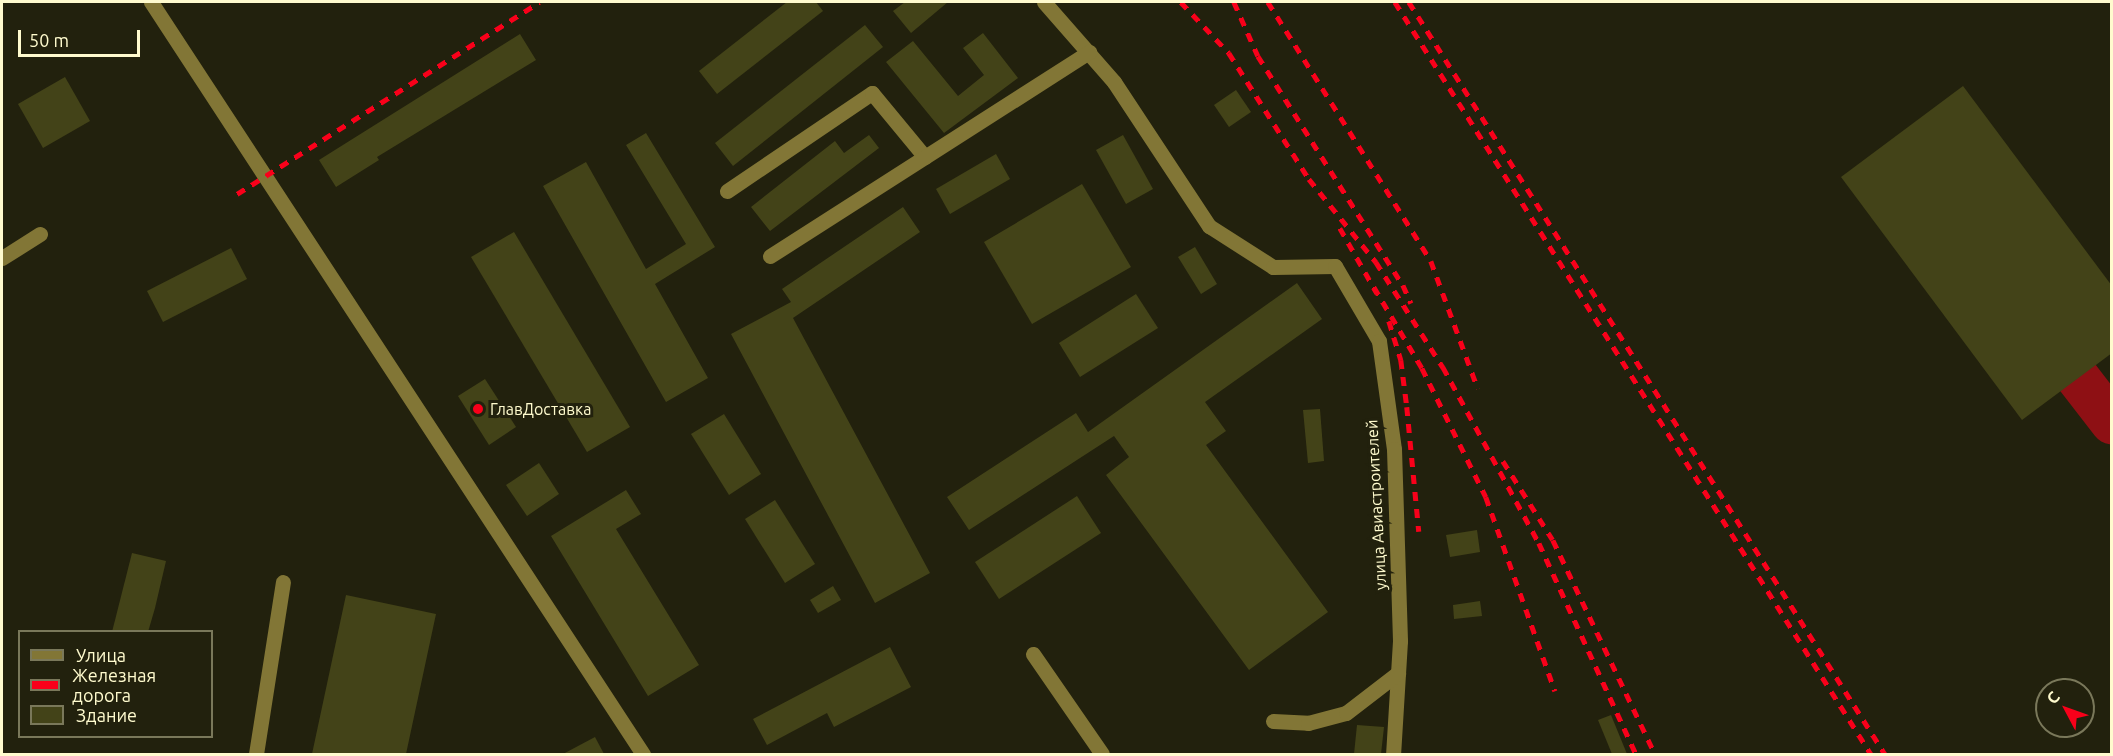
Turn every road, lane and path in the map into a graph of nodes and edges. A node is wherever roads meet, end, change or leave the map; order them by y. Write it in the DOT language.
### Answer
graph roads {
  1 [pos="151,2"];
  2 [pos="1044,2"];
  3 [pos="1089,52"];
  4 [pos="925,157"];
  5 [pos="727,191"];
  6 [pos="40,234"];
  7 [pos="770,256"];
  8 [pos="2,258"];
  9 [pos="283,582"];
  10 [pos="1033,654"];
  11 [pos="1398,673"];
  12 [pos="1273,721"];
  13 [pos="256,754"];
  14 [pos="643,754"];
  15 [pos="1102,754"];
  16 [pos="1394,754"];
  1 -- 14 [label="street"];
  2 -- 3 [label="street"];
  3 -- 4 [label="street"];
  3 -- 11 [label="street, улица Авиастроителей"];
  4 -- 5 [label="street"];
  4 -- 7 [label="street"];
  6 -- 8 [label="street"];
  9 -- 13 [label="street"];
  10 -- 15 [label="street"];
  11 -- 12 [label="street"];
  11 -- 16 [label="street, улица Авиастроителей"];
}
